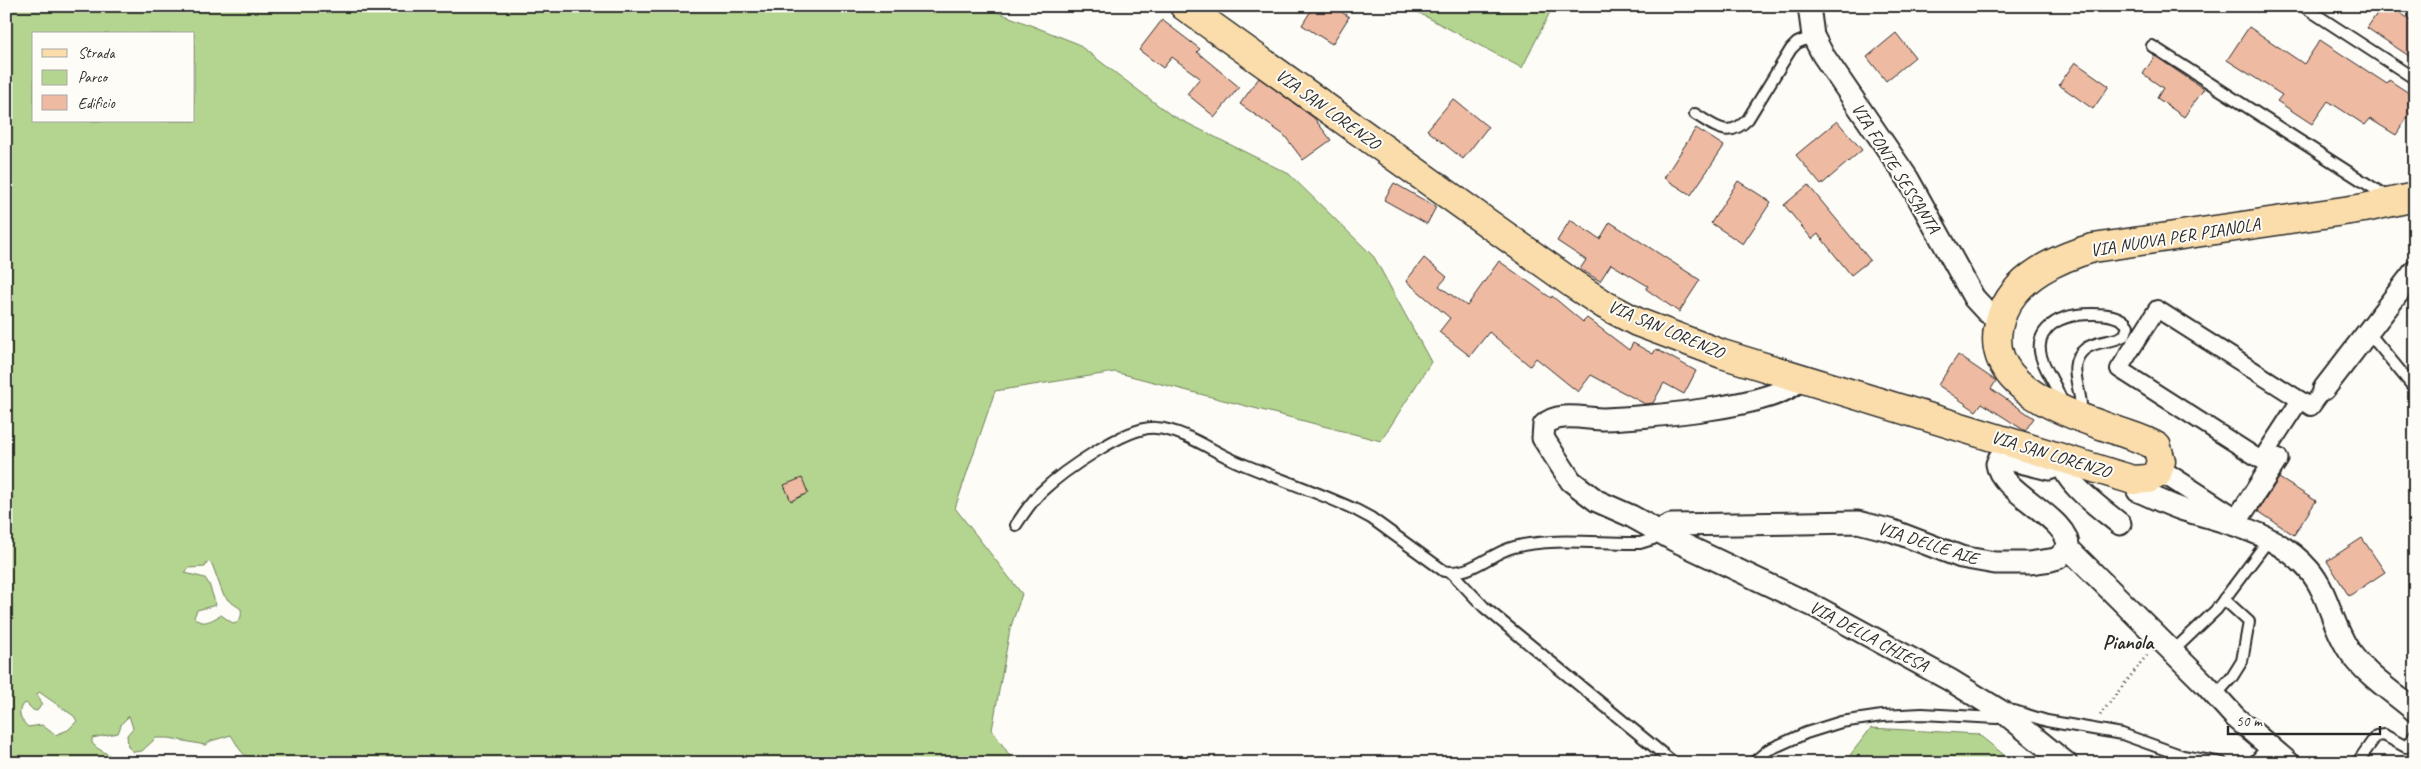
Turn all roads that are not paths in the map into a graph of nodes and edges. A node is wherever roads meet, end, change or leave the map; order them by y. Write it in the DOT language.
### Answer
graph roads {
  1 [pos="1184,6"];
  2 [pos="1809,6"];
  3 [pos="2303,6"];
  4 [pos="1813,36"];
  5 [pos="2152,46"];
  6 [pos="2415,79"];
  7 [pos="1695,114"];
  8 [pos="2405,199"];
  9 [pos="2415,272"];
  10 [pos="2000,317"];
  11 [pos="2368,332"];
  12 [pos="2131,338"];
  13 [pos="1800,378"];
  14 [pos="2324,389"];
  15 [pos="2415,389"];
  16 [pos="2300,400"];
  17 [pos="2071,413"];
  18 [pos="2278,459"];
  19 [pos="2062,461"];
  20 [pos="2160,470"];
  21 [pos="2138,491"];
  22 [pos="2120,524"];
  23 [pos="2242,524"];
  24 [pos="1016,525"];
  25 [pos="1660,532"];
  26 [pos="2270,538"];
  27 [pos="2068,548"];
  28 [pos="1452,573"];
  29 [pos="2224,599"];
  30 [pos="2166,645"];
  31 [pos="2215,696"];
  32 [pos="2415,711"];
  33 [pos="2007,715"];
  34 [pos="2415,734"];
  35 [pos="2269,745"];
  36 [pos="1674,763"];
  37 [pos="1753,763"];
  38 [pos="2066,763"];
  39 [pos="2222,763"];
  40 [pos="2253,763"];
  41 [pos="2289,763"];
  42 [pos="2357,763"];
  1 -- 13 [label="main road, VIA SAN LORENZO"];
  2 -- 4 [label="street, VIA FONTE SESSANTA"];
  3 -- 6 [label="lane"];
  4 -- 7 [label="lane"];
  4 -- 10 [label="street, VIA FONTE SESSANTA"];
  5 -- 8 [label="lane"];
  8 -- 10 [label="main road, VIA NUOVA PER PIANOLA"];
  9 -- 11 [label="street"];
  10 -- 17 [label="main road, VIA NUOVA PER PIANOLA"];
  11 -- 14 [label="street"];
  11 -- 15 [label="lane"];
  12 -- 16 [label="street"];
  12 -- 16 [label="street"];
  12 -- 17 [label="lane"];
  12 -- 17 [label="lane"];
  13 -- 19 [label="main road, VIA SAN LORENZO"];
  13 -- 25 [label="street, VIA DELLA CHIESA"];
  14 -- 16 [label="street"];
  17 -- 20 [label="main road, VIA NUOVA PER PIANOLA"];
  18 -- 23 [label="street"];
  19 -- 20 [label="main road, VIA SAN LORENZO"];
  19 -- 22 [label="street"];
  19 -- 27 [label="street"];
  20 -- 23 [label="street"];
  21 -- 23 [label="street"];
  23 -- 26 [label="street"];
  24 -- 28 [label="lane"];
  25 -- 27 [label="street, VIA DELLE AIE"];
  25 -- 28 [label="lane"];
  25 -- 33 [label="street, VIA DELLA CHIESA"];
  26 -- 29 [label="lane"];
  26 -- 32 [label="street"];
  27 -- 30 [label="street"];
  28 -- 36 [label="lane"];
  29 -- 30 [label="lane"];
  29 -- 31 [label="lane"];
  30 -- 31 [label="street"];
  31 -- 35 [label="street"];
  33 -- 37 [label="lane"];
  33 -- 38 [label="street, VIA DELLA CHIESA"];
  33 -- 39 [label="lane"];
  34 -- 42 [label="lane"];
  35 -- 40 [label="lane"];
  35 -- 41 [label="street"];
}
